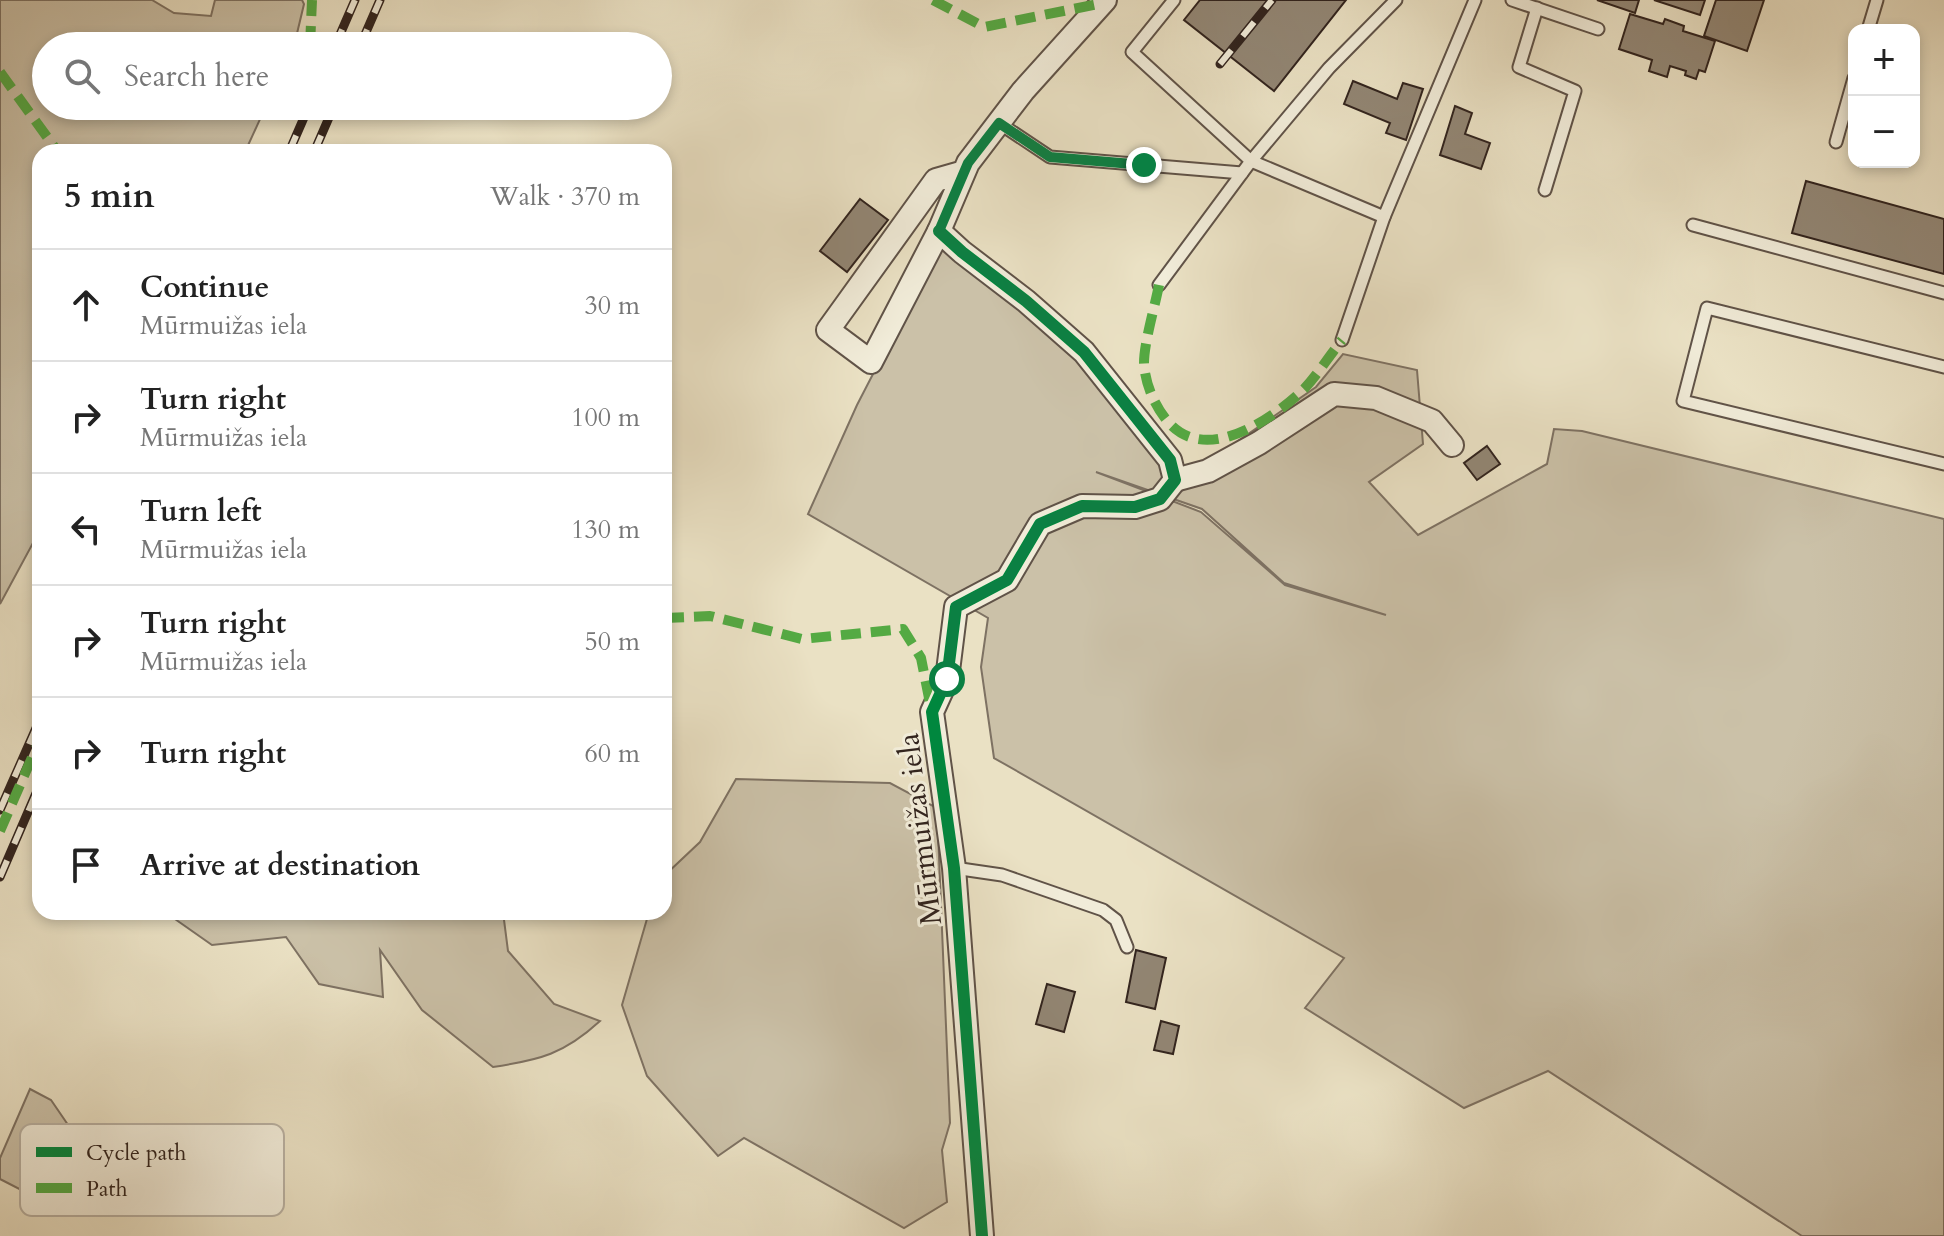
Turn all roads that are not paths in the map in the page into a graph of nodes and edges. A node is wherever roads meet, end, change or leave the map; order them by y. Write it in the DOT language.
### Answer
graph roads {
  1 [pos="1105,0"];
  2 [pos="1174,0"];
  3 [pos="1396,0"];
  4 [pos="1475,0"];
  5 [pos="1512,0"];
  6 [pos="1877,0"];
  7 [pos="1537,8"];
  8 [pos="1870,24"];
  9 [pos="1598,29"];
  10 [pos="1849,96"];
  11 [pos="999,123"];
  12 [pos="1836,142"];
  13 [pos="1251,161"];
  14 [pos="964,172"];
  15 [pos="1242,173"];
  16 [pos="1545,190"];
  17 [pos="1384,217"];
  18 [pos="1693,225"];
  19 [pos="939,231"];
  20 [pos="1159,285"];
  21 [pos="1944,293"];
  22 [pos="1342,340"];
  23 [pos="1944,367"];
  24 [pos="1452,445"];
  25 [pos="1944,464"];
  26 [pos="1175,480"];
  27 [pos="954,868"];
  28 [pos="1127,947"];
  29 [pos="982,1236"];
  1 -- 11 [label="street"];
  2 -- 13 [label="lane"];
  3 -- 13 [label="lane"];
  4 -- 17 [label="lane"];
  5 -- 7 [label="lane"];
  6 -- 8 [label="lane"];
  7 -- 9 [label="lane"];
  7 -- 16 [label="lane"];
  10 -- 12 [label="lane"];
  11 -- 14 [label="street"];
  11 -- 15 [label="lane"];
  13 -- 15 [label="lane"];
  13 -- 17 [label="lane"];
  14 -- 19 [label="street"];
  14 -- 19 [label="street"];
  15 -- 20 [label="lane"];
  17 -- 22 [label="lane"];
  18 -- 21 [label="lane"];
  19 -- 26 [label="street"];
  23 -- 25 [label="lane"];
  24 -- 26 [label="street"];
  26 -- 27 [label="street, Mūrmuižas iela"];
  27 -- 28 [label="lane"];
  27 -- 29 [label="street, Mūrmuižas iela"];
}
